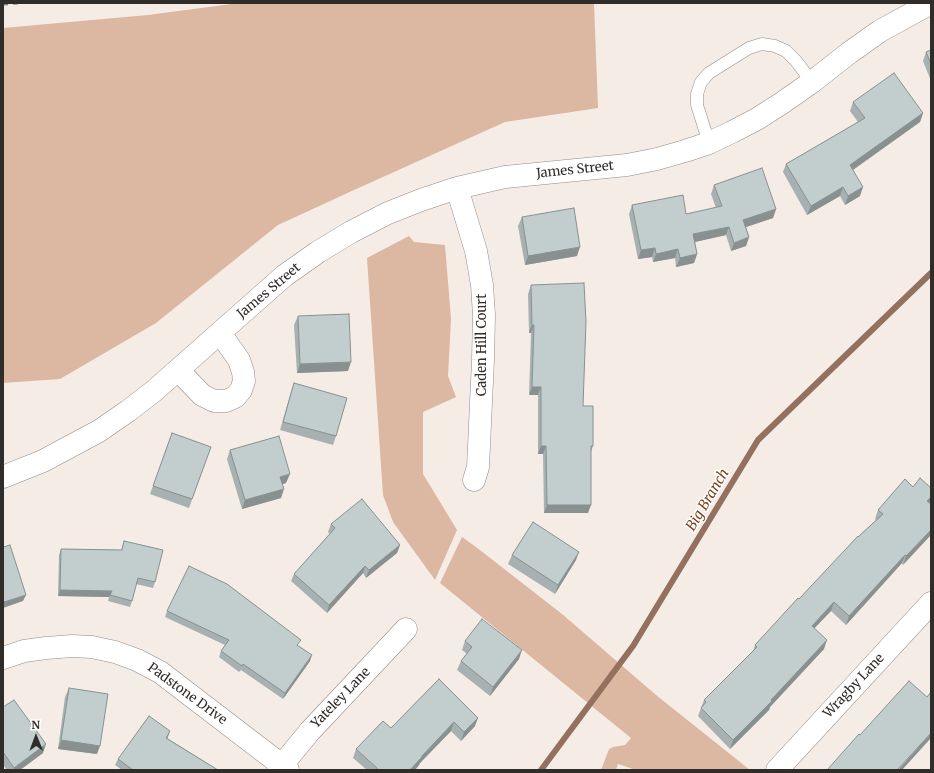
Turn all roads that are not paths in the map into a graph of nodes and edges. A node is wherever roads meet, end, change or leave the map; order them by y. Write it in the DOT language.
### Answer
graph roads {
  1 [pos="931,3"];
  2 [pos="812,82"];
  3 [pos="709,142"];
  4 [pos="458,188"];
  5 [pos="220,333"];
  6 [pos="178,370"];
  7 [pos="3,477"];
  8 [pos="474,480"];
  9 [pos="931,602"];
  10 [pos="406,629"];
  11 [pos="3,658"];
  12 [pos="283,768"];
  13 [pos="777,770"];
  1 -- 2 [label="street, James Street"];
  2 -- 3 [label="street, James Street"];
  2 -- 3 [label="lane"];
  3 -- 4 [label="street, James Street"];
  4 -- 5 [label="street, James Street"];
  4 -- 8 [label="street, Caden Hill Court"];
  5 -- 6 [label="street, James Street"];
  5 -- 6 [label="street"];
  6 -- 7 [label="street, James Street"];
  9 -- 13 [label="street, Wragby Lane"];
  10 -- 12 [label="street, Yateley Lane"];
  11 -- 12 [label="street, Padstone Drive"];
}
